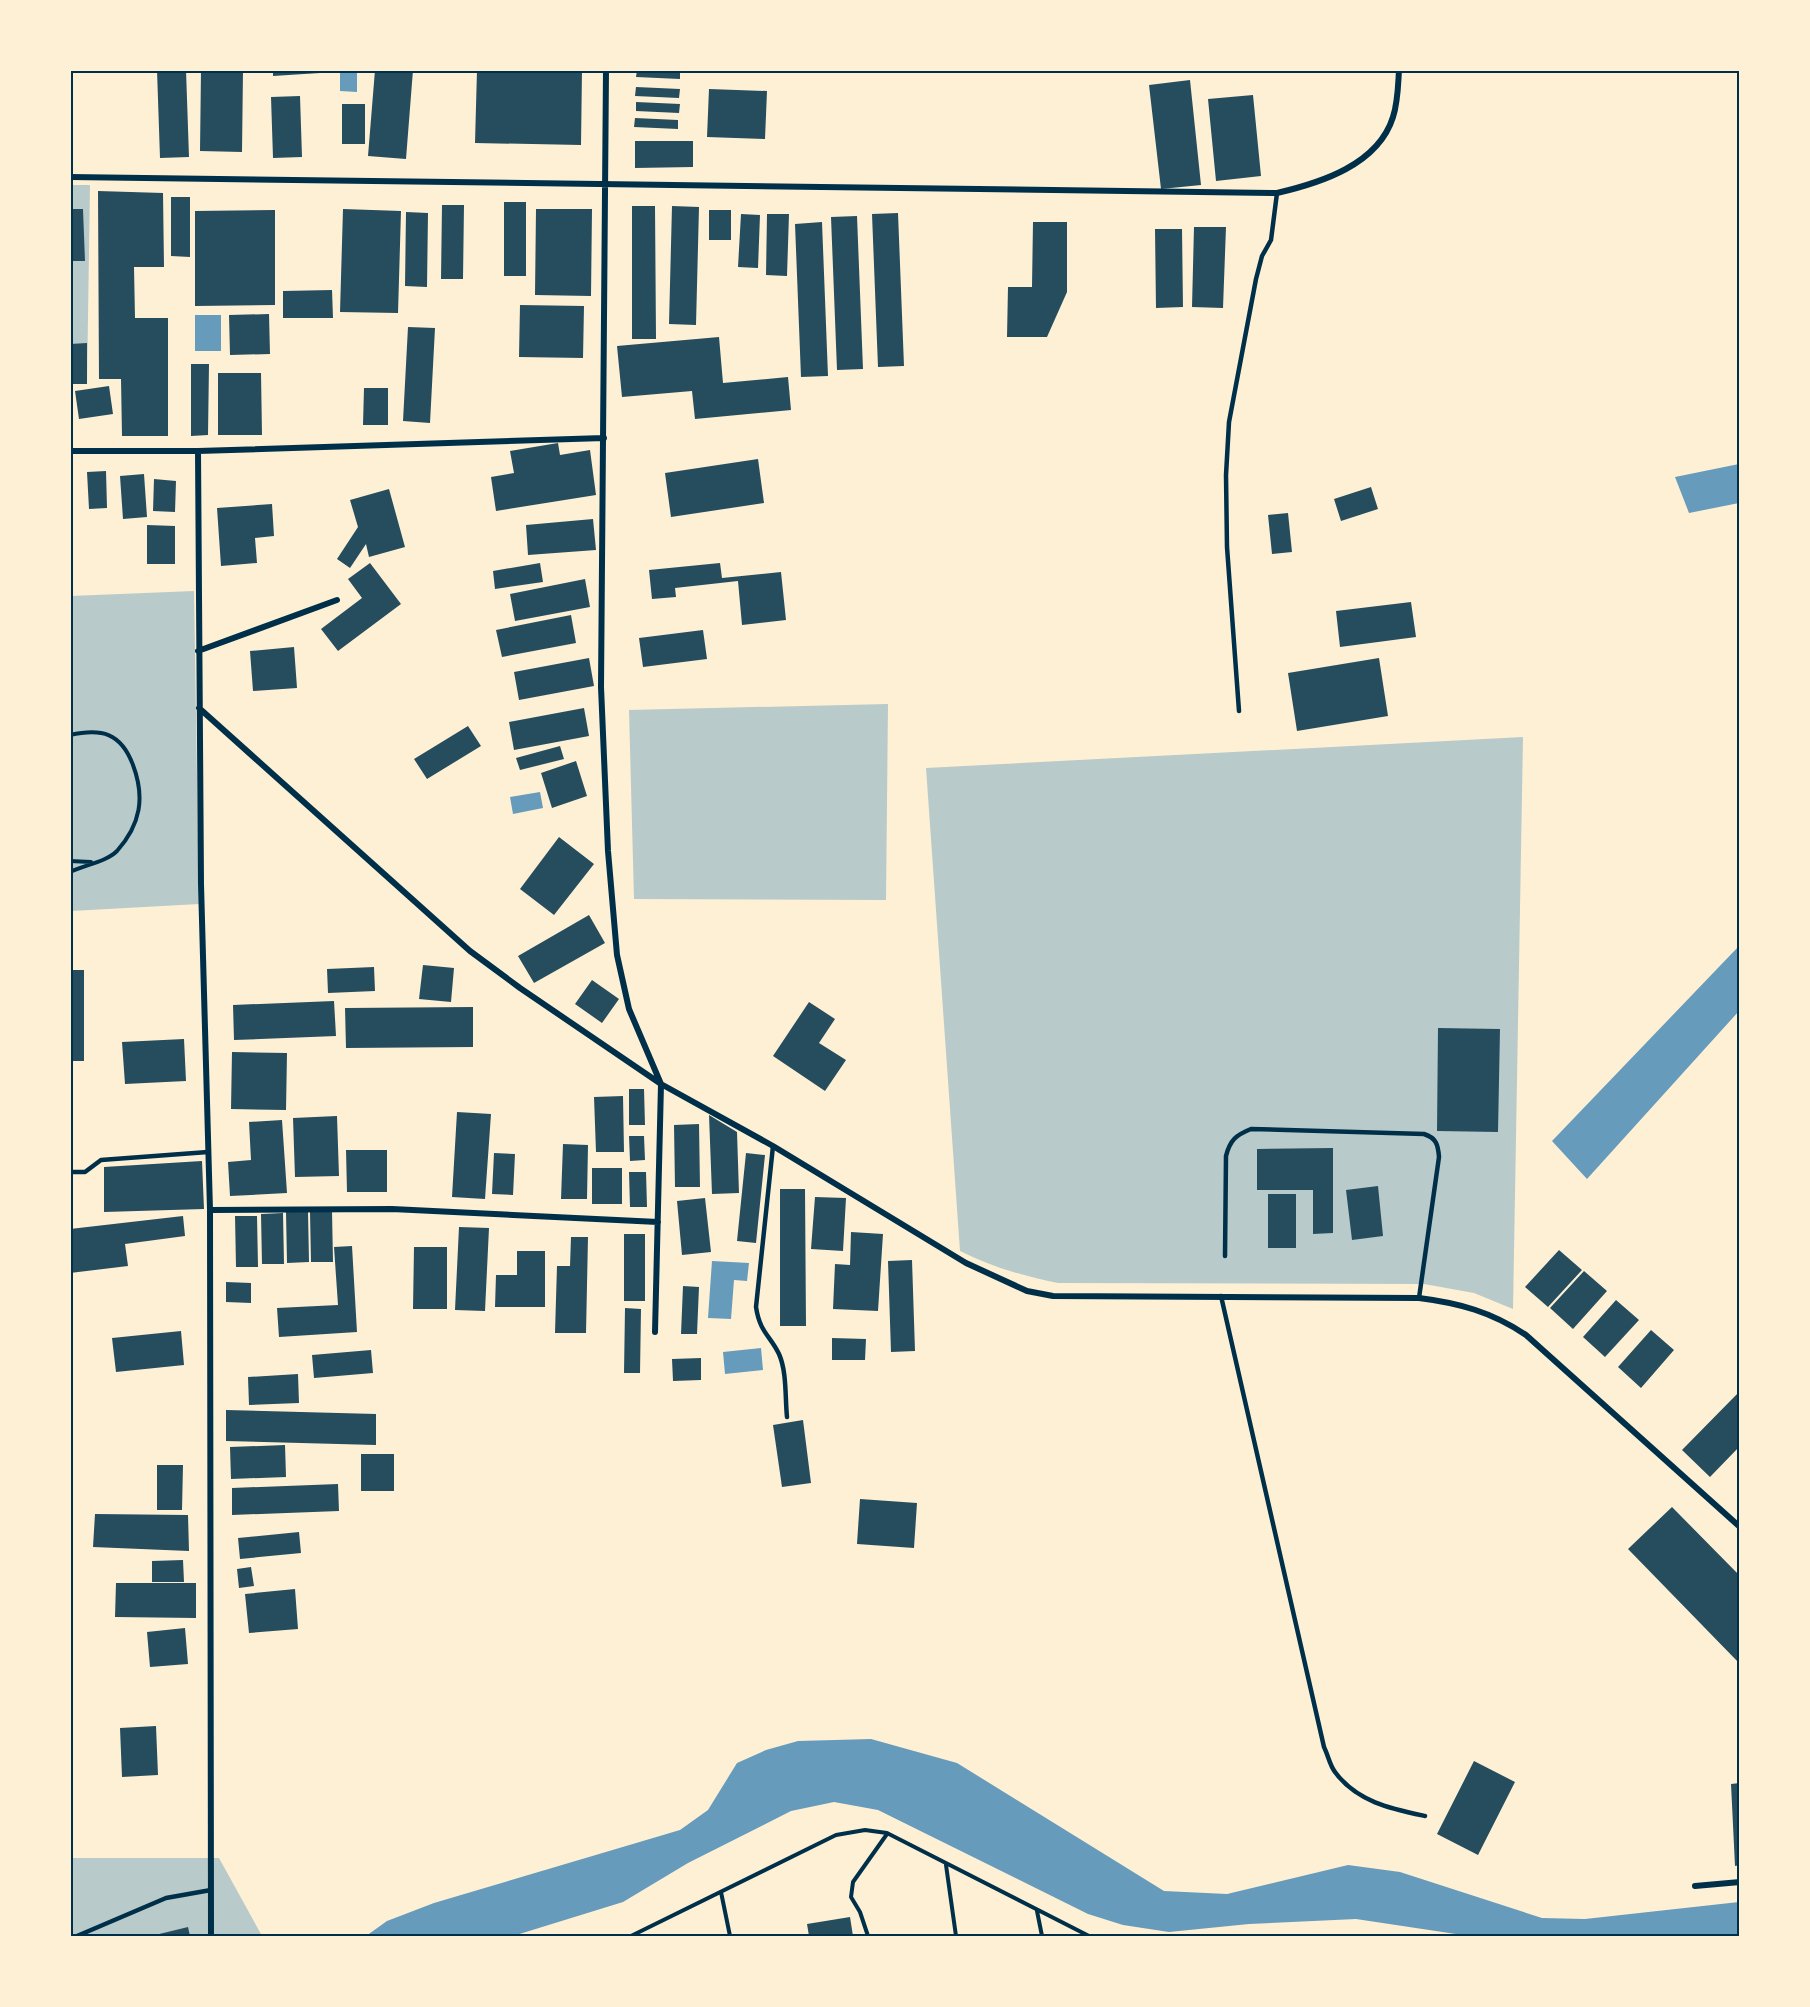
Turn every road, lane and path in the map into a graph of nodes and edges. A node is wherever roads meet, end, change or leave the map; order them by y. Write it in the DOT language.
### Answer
graph roads {
  1 [pos="606,70"];
  2 [pos="1399,70"];
  3 [pos="70,177"];
  4 [pos="603,183"];
  5 [pos="1277,193"];
  6 [pos="604,438"];
  7 [pos="70,451"];
  8 [pos="198,451"];
  9 [pos="337,600"];
  10 [pos="198,651"];
  11 [pos="199,708"];
  12 [pos="1239,711"];
  13 [pos="70,735"];
  14 [pos="100,860"];
  15 [pos="70,861"];
  16 [pos="70,872"];
  17 [pos="661,1084"];
  18 [pos="773,1146"];
  19 [pos="208,1152"];
  20 [pos="70,1172"];
  21 [pos="210,1210"];
  22 [pos="658,1222"];
  23 [pos="1225,1256"];
  24 [pos="1221,1296"];
  25 [pos="1419,1298"];
  26 [pos="655,1332"];
  27 [pos="787,1417"];
  28 [pos="1740,1527"];
  29 [pos="1425,1816"];
  30 [pos="887,1834"];
  31 [pos="946,1864"];
  32 [pos="1740,1882"];
  33 [pos="1695,1886"];
  34 [pos="211,1890"];
  35 [pos="721,1892"];
  36 [pos="1036,1911"];
  37 [pos="76,1936"];
  38 [pos="211,1936"];
  39 [pos="631,1936"];
  40 [pos="730,1936"];
  41 [pos="868,1936"];
  42 [pos="956,1936"];
  43 [pos="1042,1936"];
  44 [pos="1089,1936"];
  1 -- 4 [label="street"];
  2 -- 5 [label="street"];
  3 -- 4 [label="street"];
  4 -- 5 [label="street"];
  4 -- 6 [label="street"];
  5 -- 12 [label="lane"];
  6 -- 8 [label="street"];
  6 -- 17 [label="street"];
  7 -- 8 [label="street"];
  8 -- 10 [label="street"];
  9 -- 10 [label="street"];
  10 -- 11 [label="street"];
  11 -- 17 [label="street"];
  11 -- 19 [label="street"];
  13 -- 14 [label="path"];
  14 -- 15 [label="path"];
  14 -- 16 [label="path"];
  17 -- 18 [label="street"];
  17 -- 22 [label="street"];
  18 -- 24 [label="street"];
  18 -- 27 [label="lane"];
  19 -- 20 [label="lane"];
  19 -- 21 [label="street"];
  21 -- 22 [label="street"];
  21 -- 34 [label="street"];
  22 -- 26 [label="street"];
  23 -- 25 [label="lane"];
  24 -- 25 [label="street"];
  24 -- 29 [label="lane"];
  25 -- 28 [label="street"];
  30 -- 31 [label="path"];
  30 -- 35 [label="path"];
  30 -- 41 [label="path"];
  31 -- 36 [label="path"];
  31 -- 42 [label="path"];
  32 -- 33 [label="street"];
  34 -- 37 [label="lane"];
  34 -- 38 [label="street"];
  35 -- 39 [label="path"];
  35 -- 40 [label="path"];
  36 -- 43 [label="path"];
  36 -- 44 [label="path"];
}
